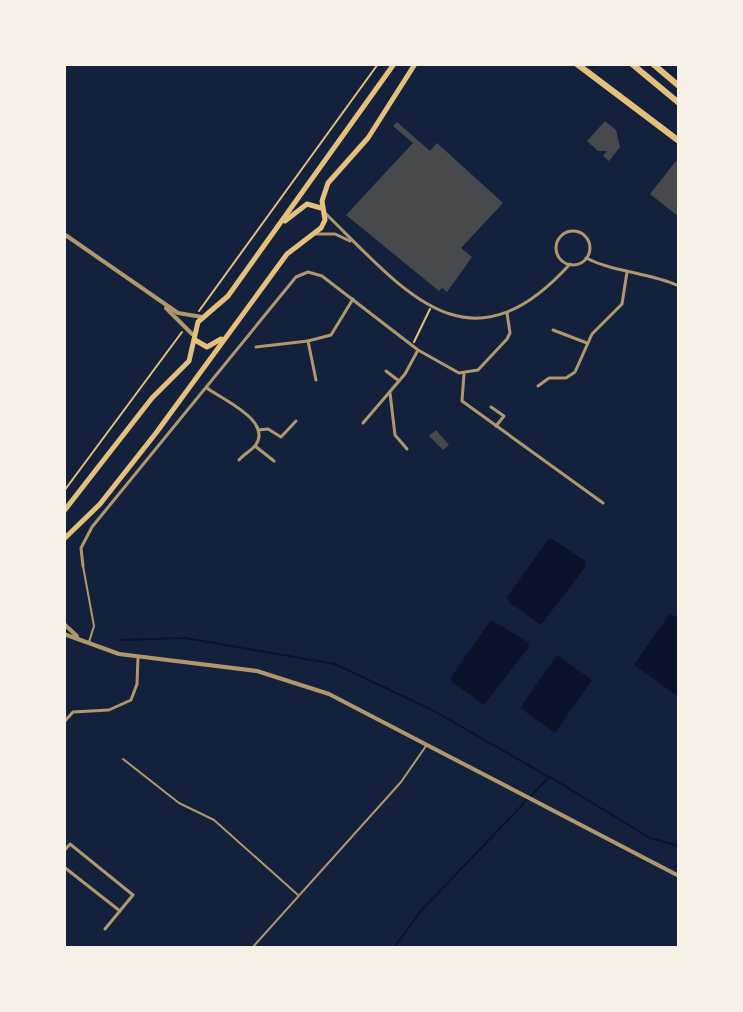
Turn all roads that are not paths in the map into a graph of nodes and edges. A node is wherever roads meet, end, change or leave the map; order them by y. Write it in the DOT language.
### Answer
graph roads {
  1 [pos="394,64"];
  2 [pos="415,64"];
  3 [pos="577,64"];
  4 [pos="632,64"];
  5 [pos="653,64"];
  6 [pos="679,86"];
  7 [pos="679,103"];
  8 [pos="679,141"];
  9 [pos="322,209"];
  10 [pos="278,228"];
  11 [pos="64,234"];
  12 [pos="314,234"];
  13 [pos="353,243"];
  14 [pos="586,258"];
  15 [pos="570,264"];
  16 [pos="627,272"];
  17 [pos="679,286"];
  18 [pos="353,299"];
  19 [pos="158,301"];
  20 [pos="507,313"];
  21 [pos="202,317"];
  22 [pos="553,330"];
  23 [pos="227,335"];
  24 [pos="193,337"];
  25 [pos="308,341"];
  26 [pos="587,343"];
  27 [pos="256,347"];
  28 [pos="418,350"];
  29 [pos="386,371"];
  30 [pos="464,374"];
  31 [pos="316,380"];
  32 [pos="399,381"];
  33 [pos="538,386"];
  34 [pos="207,388"];
  35 [pos="390,393"];
  36 [pos="491,407"];
  37 [pos="296,421"];
  38 [pos="363,423"];
  39 [pos="496,426"];
  40 [pos="258,430"];
  41 [pos="255,446"];
  42 [pos="407,449"];
  43 [pos="239,460"];
  44 [pos="274,461"];
  45 [pos="603,503"];
  46 [pos="64,511"];
  47 [pos="64,539"];
  48 [pos="83,566"];
  49 [pos="64,624"];
  50 [pos="64,634"];
  51 [pos="89,643"];
  52 [pos="138,657"];
  53 [pos="64,722"];
  54 [pos="426,745"];
  55 [pos="123,759"];
  56 [pos="64,851"];
  57 [pos="64,867"];
  58 [pos="679,876"];
  59 [pos="299,895"];
  60 [pos="120,911"];
  61 [pos="105,929"];
  62 [pos="252,948"];
  1 -- 10 [label="main road"];
  2 -- 9 [label="main road"];
  3 -- 8 [label="highway"];
  4 -- 7 [label="highway"];
  5 -- 6 [label="highway"];
  9 -- 10 [label="main road"];
  9 -- 12 [label="main road"];
  9 -- 13 [label="street"];
  10 -- 21 [label="main road"];
  11 -- 19 [label="street"];
  12 -- 13 [label="street"];
  12 -- 23 [label="main road"];
  13 -- 20 [label="street"];
  14 -- 15 [label="street"];
  14 -- 15 [label="street"];
  14 -- 16 [label="street"];
  15 -- 20 [label="street"];
  16 -- 17 [label="street"];
  16 -- 26 [label="street"];
  18 -- 25 [label="street"];
  18 -- 28 [label="street"];
  18 -- 34 [label="street"];
  19 -- 21 [label="street"];
  19 -- 24 [label="street"];
  20 -- 30 [label="street"];
  21 -- 24 [label="main road"];
  22 -- 26 [label="street"];
  23 -- 24 [label="main road"];
  23 -- 47 [label="main road"];
  24 -- 46 [label="main road"];
  25 -- 27 [label="street"];
  25 -- 31 [label="street"];
  26 -- 33 [label="street"];
  28 -- 30 [label="street"];
  28 -- 32 [label="street"];
  29 -- 32 [label="street"];
  30 -- 39 [label="street"];
  32 -- 35 [label="street"];
  34 -- 40 [label="street"];
  34 -- 48 [label="street"];
  35 -- 38 [label="street"];
  35 -- 42 [label="street"];
  36 -- 39 [label="street"];
  37 -- 40 [label="street"];
  39 -- 45 [label="street"];
  40 -- 41 [label="street"];
  41 -- 43 [label="street"];
  41 -- 44 [label="street"];
  48 -- 51 [label="lane"];
  49 -- 51 [label="street"];
  50 -- 51 [label="street"];
  51 -- 52 [label="street"];
  52 -- 53 [label="street"];
  52 -- 54 [label="street"];
  54 -- 58 [label="street"];
  54 -- 59 [label="lane"];
  55 -- 59 [label="lane"];
  56 -- 60 [label="street"];
  57 -- 60 [label="street"];
  59 -- 62 [label="lane"];
  60 -- 61 [label="street"];
}
